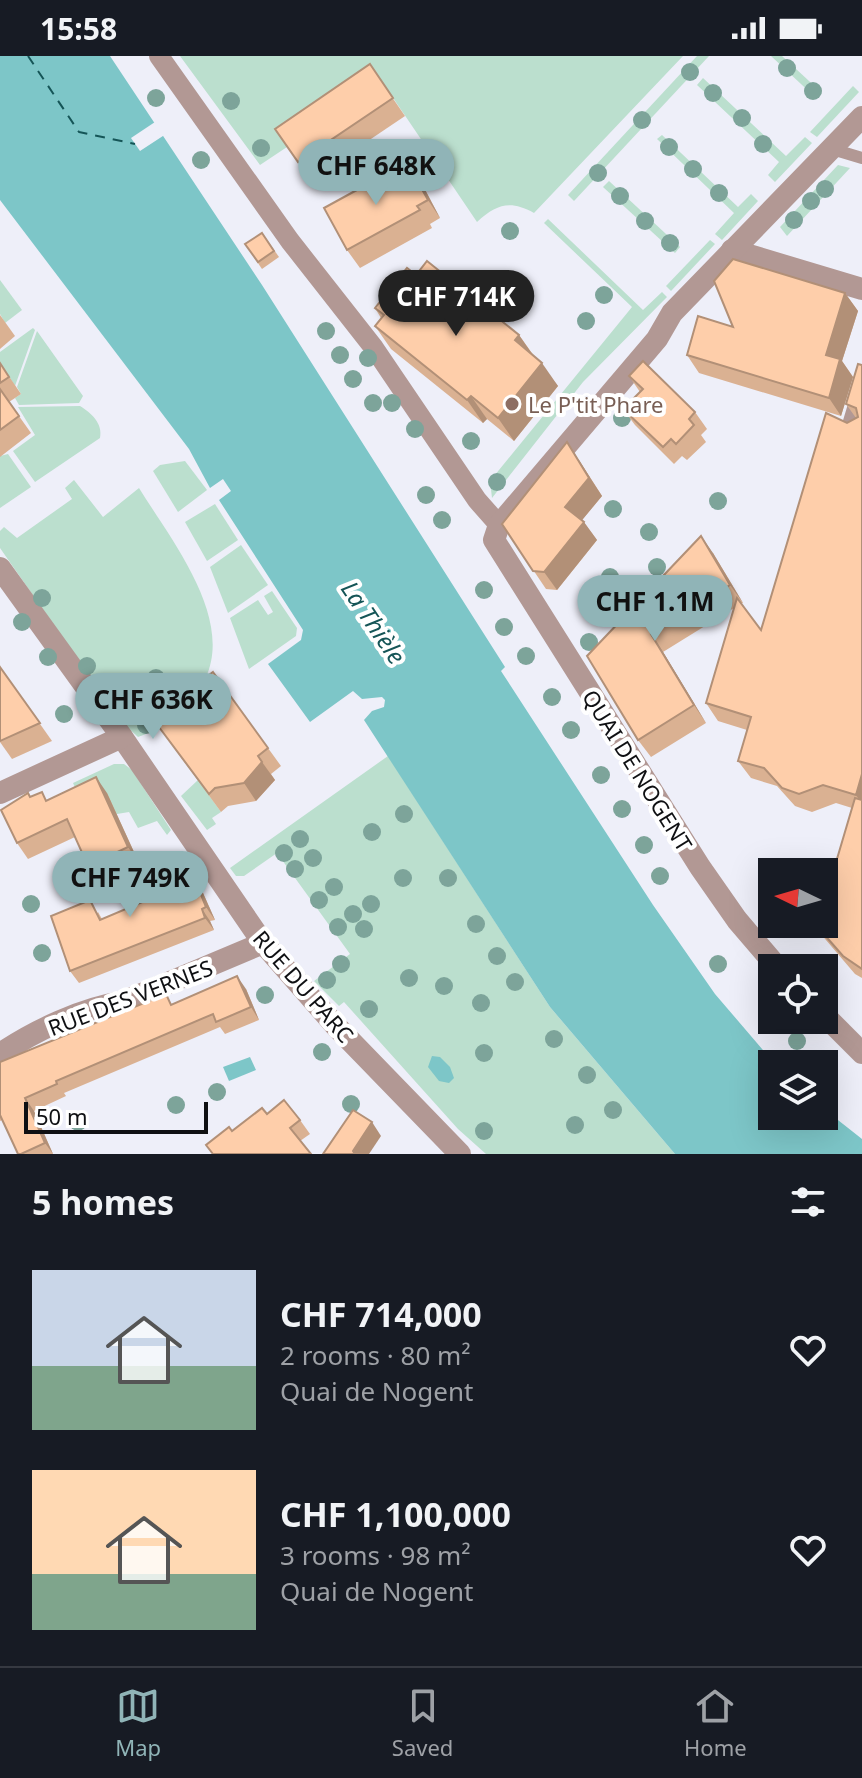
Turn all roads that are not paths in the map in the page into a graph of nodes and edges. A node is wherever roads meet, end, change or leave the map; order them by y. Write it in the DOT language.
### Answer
graph roads {
  1 [pos="159,56"];
  2 [pos="862,117"];
  3 [pos="832,149"];
  4 [pos="862,158"];
  5 [pos="732,250"];
  6 [pos="862,289"];
  7 [pos="862,378"];
  8 [pos="862,432"];
  9 [pos="499,525"];
  10 [pos="0,568"];
  11 [pos="122,737"];
  12 [pos="0,793"];
  13 [pos="263,943"];
  14 [pos="766,954"];
  15 [pos="838,1029"];
  16 [pos="862,1053"];
  17 [pos="0,1054"];
  18 [pos="460,1154"];
  1 -- 9 [label="street"];
  2 -- 3 [label="street"];
  3 -- 4 [label="lane"];
  3 -- 5 [label="street"];
  5 -- 6 [label="street"];
  5 -- 9 [label="street"];
  7 -- 8 [label="lane"];
  9 -- 14 [label="street, QUAI DE NOGENT"];
  10 -- 11 [label="street, RUE DU PARC"];
  11 -- 12 [label="street"];
  11 -- 13 [label="street, RUE DU PARC"];
  13 -- 17 [label="street, RUE DES VERNES"];
  13 -- 18 [label="street, RUE DU PARC"];
  15 -- 16 [label="street"];
}
